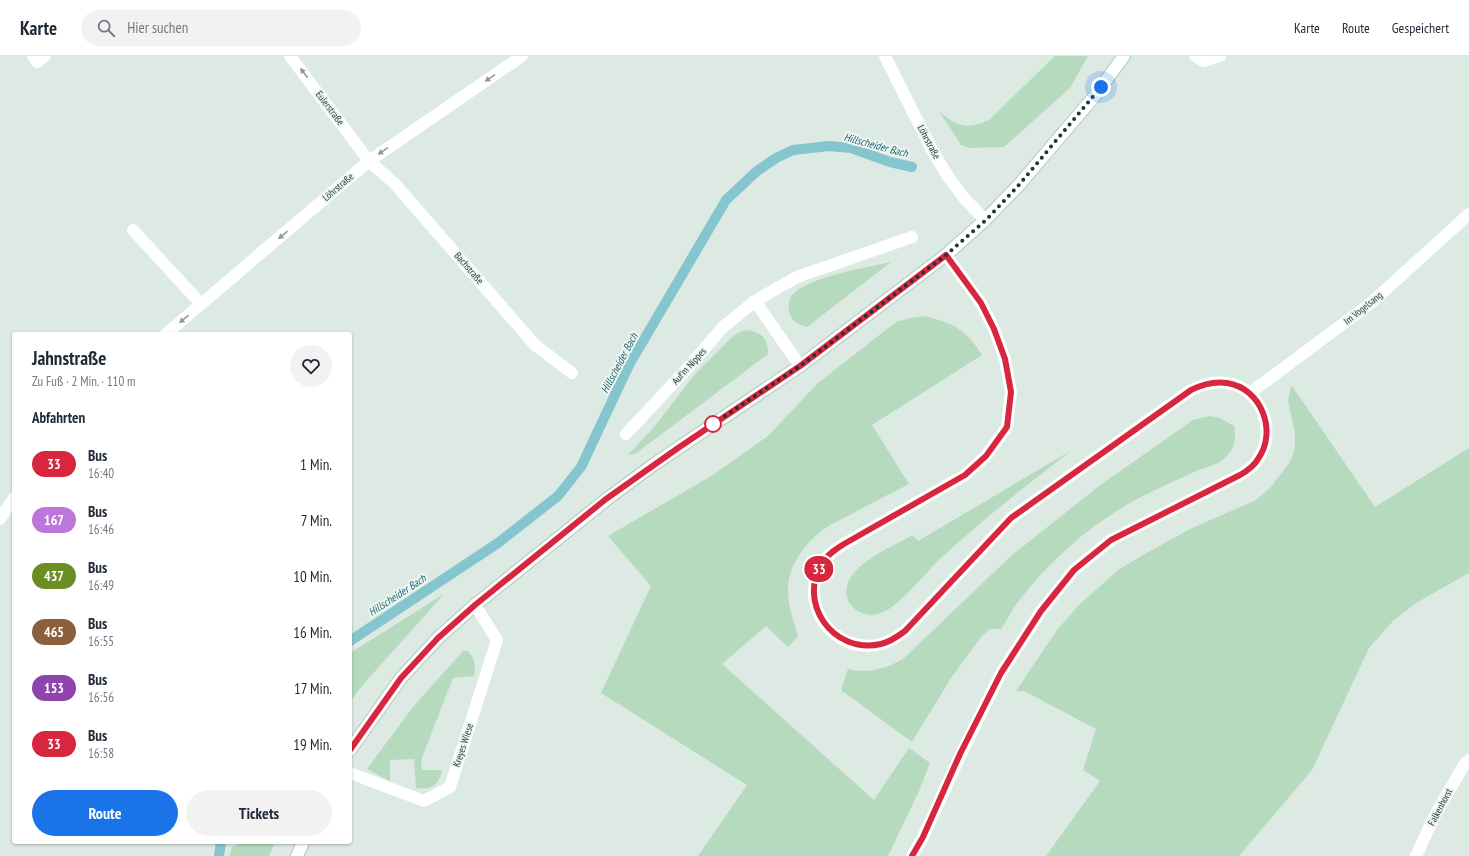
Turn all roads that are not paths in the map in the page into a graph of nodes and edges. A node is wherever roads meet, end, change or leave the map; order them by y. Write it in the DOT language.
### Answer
graph roads {
  1 [pos="33,56"];
  2 [pos="45,56"];
  3 [pos="290,56"];
  4 [pos="522,56"];
  5 [pos="884,56"];
  6 [pos="1124,56"];
  7 [pos="1195,56"];
  8 [pos="1220,56"];
  9 [pos="369,161"];
  10 [pos="1469,214"];
  11 [pos="986,220"];
  12 [pos="133,230"];
  13 [pos="912,237"];
  14 [pos="946,255"];
  15 [pos="755,301"];
  16 [pos="201,304"];
  17 [pos="168,332"];
  18 [pos="800,366"];
  19 [pos="572,373"];
  20 [pos="1250,394"];
  21 [pos="626,434"];
  22 [pos="12,501"];
  23 [pos="0,519"];
  24 [pos="475,605"];
  25 [pos="352,747"];
  26 [pos="1469,760"];
  27 [pos="352,774"];
  28 [pos="302,844"];
  29 [pos="297,856"];
  30 [pos="912,856"];
  31 [pos="1416,856"];
  1 -- 2 [label="street"];
  9 -- 3 [label="street, Eulerstraße, one-way"];
  4 -- 9 [label="street, Löhrstraße, one-way"];
  5 -- 11 [label="street, Löhrstraße"];
  6 -- 11 [label="street"];
  7 -- 8 [label="street"];
  9 -- 16 [label="street, Löhrstraße, one-way"];
  9 -- 19 [label="street, Bachstraße"];
  10 -- 20 [label="street, Im Vogelsang"];
  11 -- 14 [label="street"];
  12 -- 16 [label="street"];
  13 -- 15 [label="street, Auf'm Nippes"];
  14 -- 18 [label="street"];
  14 -- 20 [label="street"];
  15 -- 18 [label="street"];
  15 -- 21 [label="street, Auf'm Nippes"];
  16 -- 17 [label="street, Löhrstraße, one-way"];
  18 -- 24 [label="street"];
  20 -- 30 [label="street"];
  22 -- 23 [label="street"];
  24 -- 25 [label="street"];
  24 -- 27 [label="street, Kreyes Wiese"];
  26 -- 31 [label="street, Falkenhorst"];
  28 -- 29 [label="street"];
}
